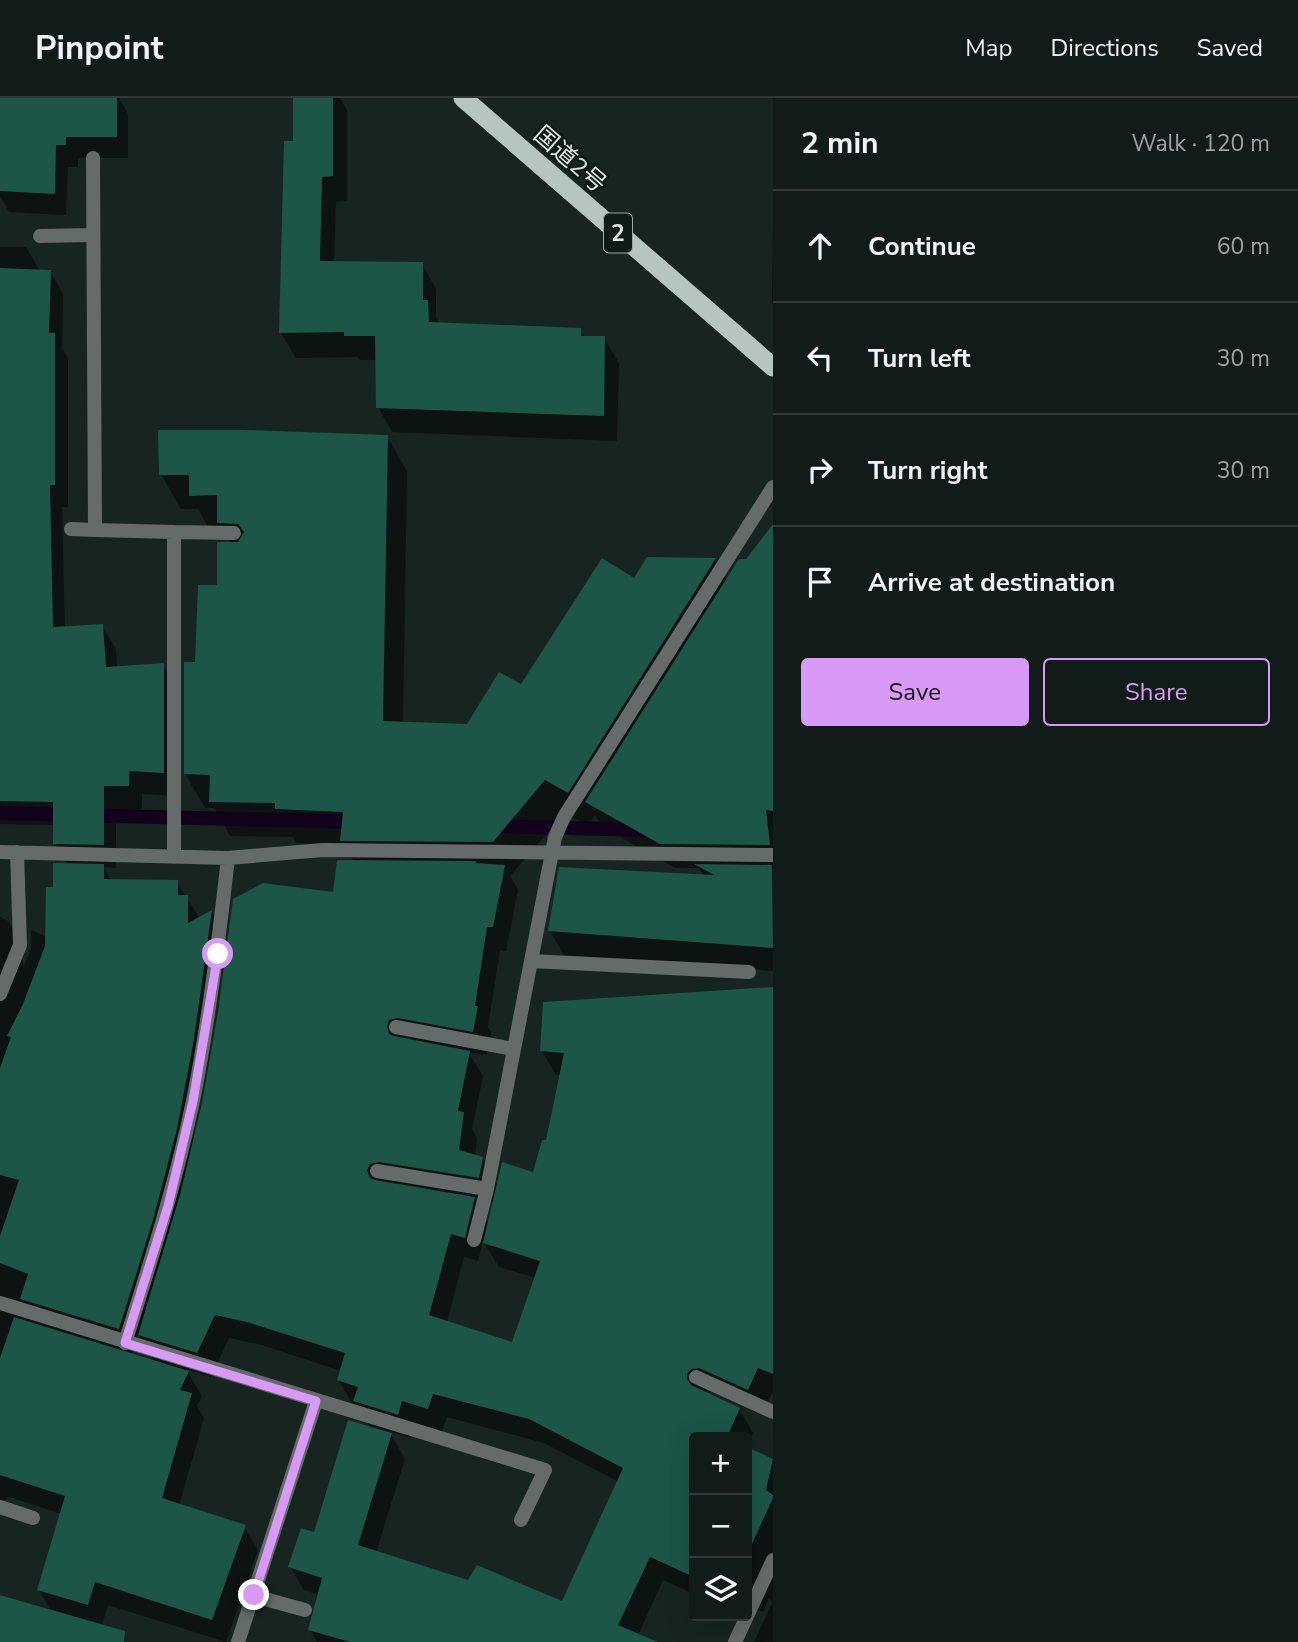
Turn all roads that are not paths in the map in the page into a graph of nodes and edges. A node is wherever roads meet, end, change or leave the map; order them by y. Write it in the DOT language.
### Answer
graph roads {
  1 [pos="463,98"];
  2 [pos="93,158"];
  3 [pos="93,235"];
  4 [pos="40,236"];
  5 [pos="773,367"];
  6 [pos="773,487"];
  7 [pos="71,529"];
  8 [pos="95,530"];
  9 [pos="174,532"];
  10 [pos="234,533"];
  11 [pos="0,852"];
  12 [pos="17,852"];
  13 [pos="552,852"];
  14 [pos="773,855"];
  15 [pos="174,857"];
  16 [pos="228,858"];
  17 [pos="531,961"];
  18 [pos="749,972"];
  19 [pos="0,994"];
  20 [pos="396,1027"];
  21 [pos="513,1049"];
  22 [pos="377,1171"];
  23 [pos="487,1189"];
  24 [pos="474,1240"];
  25 [pos="0,1303"];
  26 [pos="125,1343"];
  27 [pos="696,1377"];
  28 [pos="316,1401"];
  29 [pos="773,1412"];
  30 [pos="0,1507"];
  31 [pos="33,1518"];
  32 [pos="521,1520"];
  33 [pos="773,1560"];
  34 [pos="254,1595"];
  35 [pos="305,1610"];
  36 [pos="237,1642"];
  37 [pos="734,1642"];
  1 -- 5 [label="highway, 国道2号 / 2"];
  2 -- 3 [label="street"];
  3 -- 4 [label="street"];
  3 -- 8 [label="street"];
  6 -- 13 [label="street"];
  7 -- 8 [label="street"];
  8 -- 9 [label="street"];
  9 -- 10 [label="street"];
  9 -- 15 [label="street"];
  11 -- 12 [label="street"];
  12 -- 15 [label="street"];
  12 -- 19 [label="street"];
  13 -- 14 [label="street"];
  13 -- 16 [label="street"];
  13 -- 17 [label="street"];
  15 -- 16 [label="street"];
  16 -- 26 [label="street"];
  17 -- 18 [label="street"];
  17 -- 21 [label="street"];
  20 -- 21 [label="street"];
  21 -- 23 [label="street"];
  22 -- 23 [label="street"];
  23 -- 24 [label="street"];
  25 -- 26 [label="street"];
  26 -- 28 [label="street"];
  27 -- 29 [label="street"];
  28 -- 32 [label="street"];
  28 -- 34 [label="street"];
  30 -- 31 [label="street"];
  33 -- 37 [label="street"];
  34 -- 35 [label="street"];
  34 -- 36 [label="street"];
}
